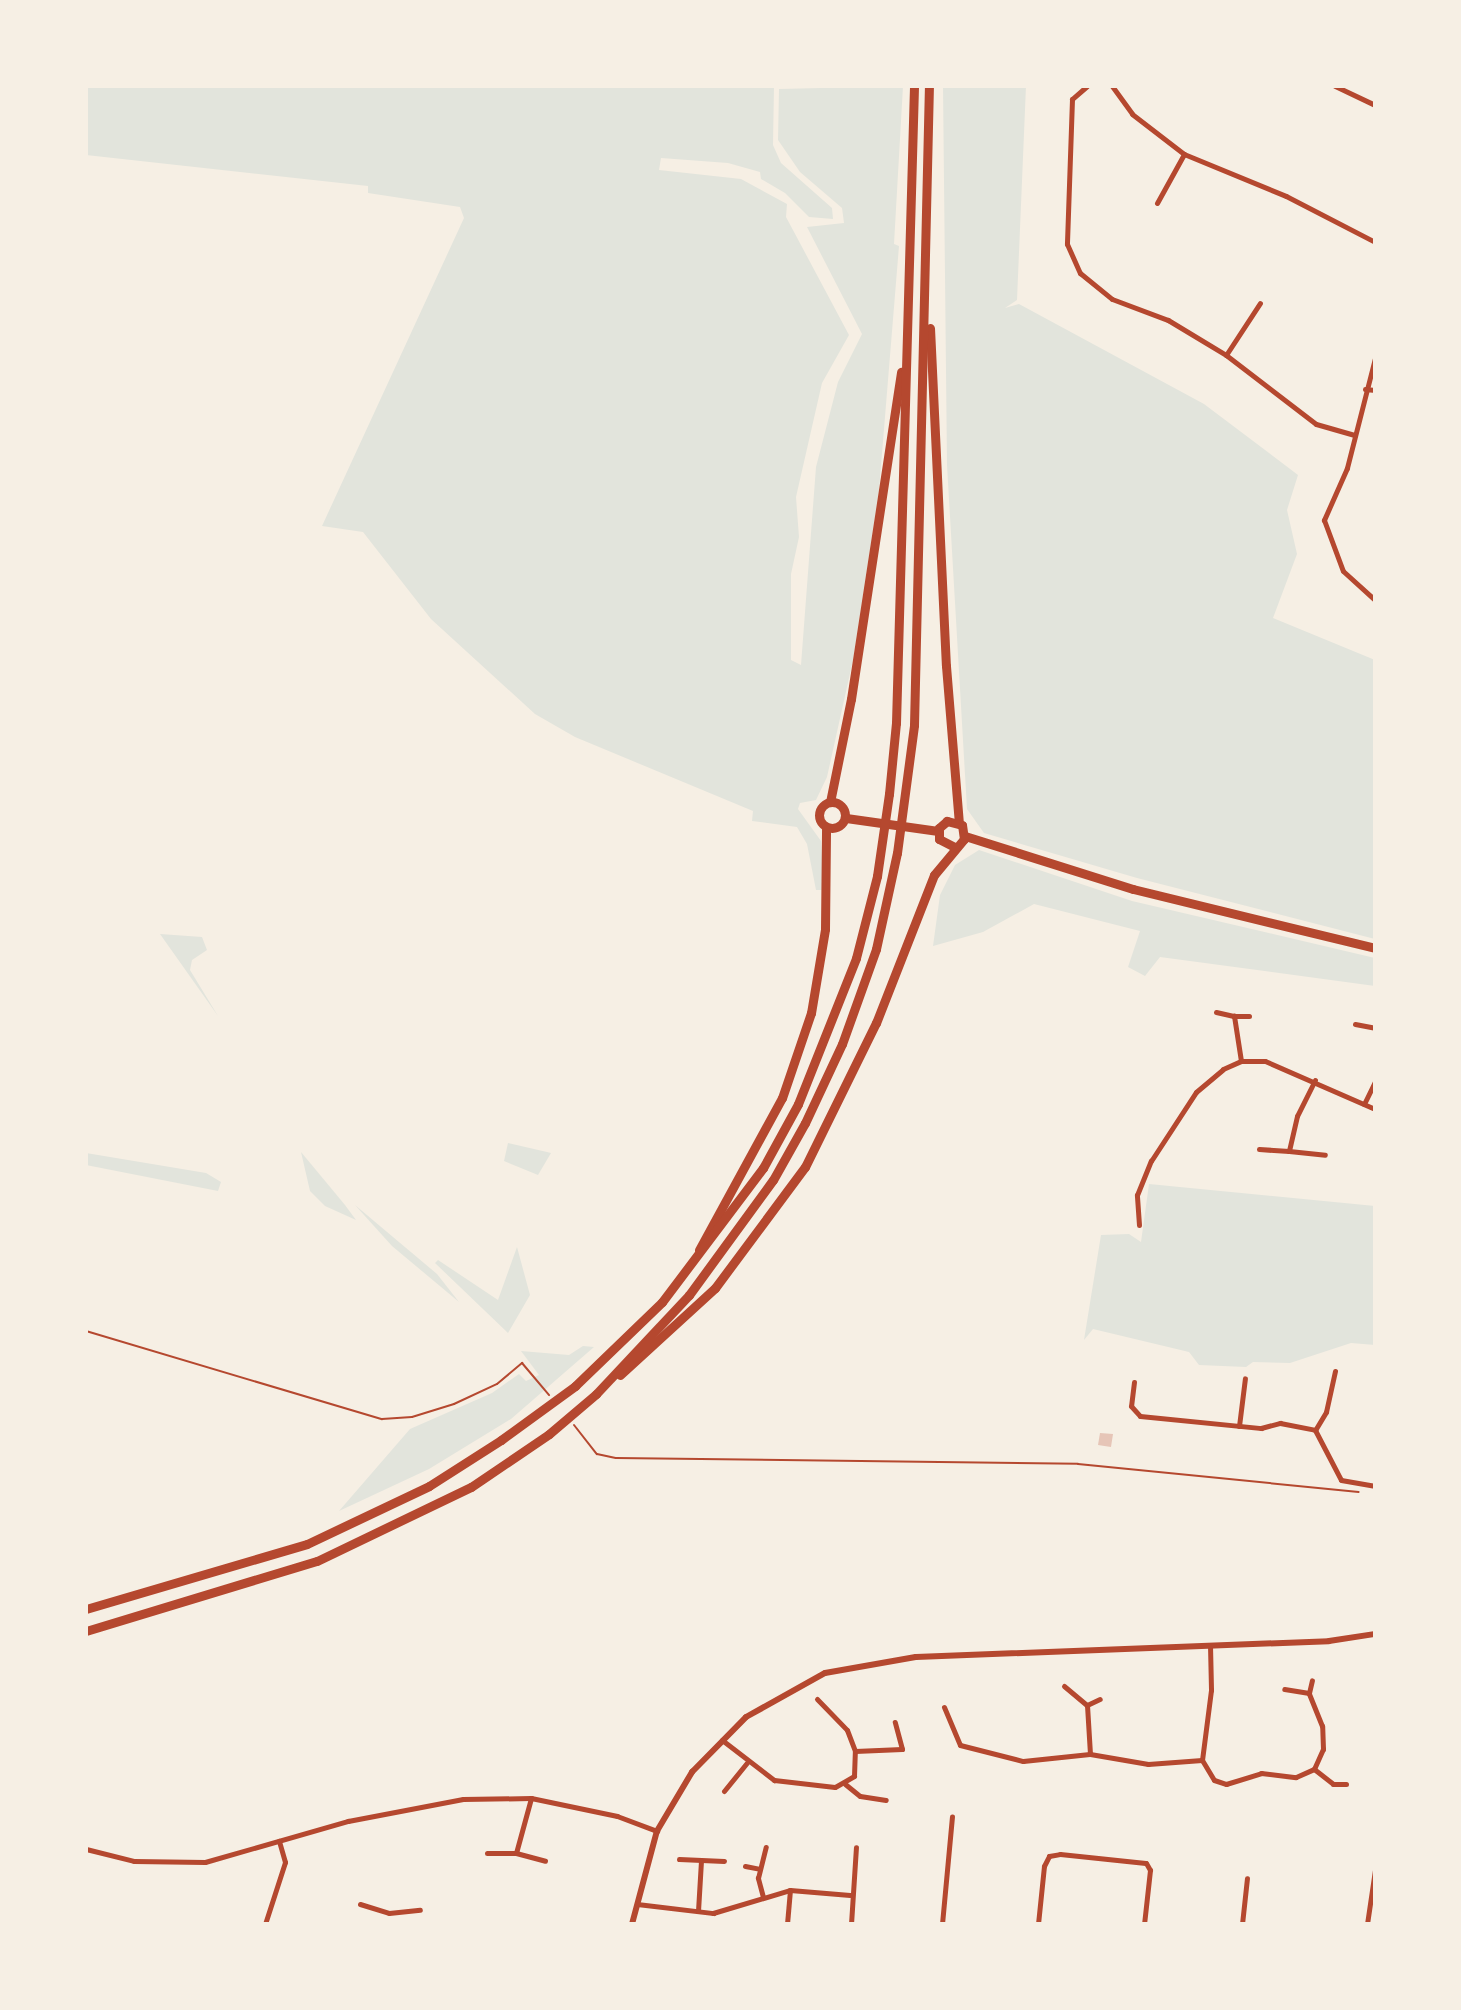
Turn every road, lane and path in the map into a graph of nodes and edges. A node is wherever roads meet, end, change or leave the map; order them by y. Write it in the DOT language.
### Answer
graph roads {
  1 [pos="914,86"];
  2 [pos="929,86"];
  3 [pos="1087,86"];
  4 [pos="1112,86"];
  5 [pos="1335,86"];
  6 [pos="1375,105"];
  7 [pos="1184,154"];
  8 [pos="1157,203"];
  9 [pos="1375,242"];
  10 [pos="926,273"];
  11 [pos="1260,303"];
  12 [pos="907,332"];
  13 [pos="1226,355"];
  14 [pos="1375,358"];
  15 [pos="1365,389"];
  16 [pos="1375,390"];
  17 [pos="1354,435"];
  18 [pos="1375,600"];
  19 [pos="830,802"];
  20 [pos="846,818"];
  21 [pos="959,823"];
  22 [pos="826,827"];
  23 [pos="938,831"];
  24 [pos="965,836"];
  25 [pos="955,847"];
  26 [pos="1375,948"];
  27 [pos="1216,1012"];
  28 [pos="1234,1016"];
  29 [pos="1249,1016"];
  30 [pos="1355,1024"];
  31 [pos="1375,1028"];
  32 [pos="1241,1061"];
  33 [pos="1315,1080"];
  34 [pos="1375,1081"];
  35 [pos="1364,1104"];
  36 [pos="1375,1109"];
  37 [pos="1259,1149"];
  38 [pos="1289,1151"];
  39 [pos="1325,1155"];
  40 [pos="1139,1225"];
  41 [pos="662,1302"];
  42 [pos="86,1331"];
  43 [pos="1335,1371"];
  44 [pos="533,1376"];
  45 [pos="1245,1378"];
  46 [pos="1134,1382"];
  47 [pos="596,1394"];
  48 [pos="1239,1426"];
  49 [pos="1315,1430"];
  50 [pos="588,1442"];
  51 [pos="1375,1486"];
  52 [pos="86,1609"];
  53 [pos="86,1631"];
  54 [pos="1375,1634"];
  55 [pos="1210,1645"];
  56 [pos="1312,1680"];
  57 [pos="1064,1686"];
  58 [pos="1284,1689"];
  59 [pos="1309,1693"];
  60 [pos="817,1699"];
  61 [pos="1100,1699"];
  62 [pos="1087,1705"];
  63 [pos="944,1707"];
  64 [pos="895,1722"];
  65 [pos="721,1739"];
  66 [pos="855,1751"];
  67 [pos="1090,1754"];
  68 [pos="1202,1760"];
  69 [pos="747,1763"];
  70 [pos="1314,1769"];
  71 [pos="845,1784"];
  72 [pos="1346,1784"];
  73 [pos="724,1791"];
  74 [pos="531,1798"];
  75 [pos="886,1800"];
  76 [pos="952,1816"];
  77 [pos="657,1831"];
  78 [pos="279,1841"];
  79 [pos="766,1847"];
  80 [pos="856,1847"];
  81 [pos="86,1849"];
  82 [pos="487,1853"];
  83 [pos="516,1853"];
  84 [pos="679,1859"];
  85 [pos="545,1861"];
  86 [pos="701,1861"];
  87 [pos="724,1861"];
  88 [pos="745,1866"];
  89 [pos="760,1869"];
  90 [pos="1375,1870"];
  91 [pos="1247,1878"];
  92 [pos="790,1890"];
  93 [pos="850,1895"];
  94 [pos="763,1897"];
  95 [pos="360,1904"];
  96 [pos="636,1904"];
  97 [pos="420,1910"];
  98 [pos="698,1911"];
  99 [pos="389,1913"];
  100 [pos="265,1924"];
  101 [pos="388,1924"];
  102 [pos="632,1924"];
  103 [pos="787,1924"];
  104 [pos="851,1924"];
  105 [pos="942,1924"];
  106 [pos="1038,1924"];
  107 [pos="1144,1924"];
  108 [pos="1242,1924"];
  109 [pos="1367,1924"];
  1 -- 12 [label="highway"];
  2 -- 10 [label="highway"];
  3 -- 13 [label="street"];
  4 -- 7 [label="street"];
  5 -- 6 [label="street"];
  7 -- 8 [label="street"];
  7 -- 9 [label="street"];
  10 -- 21 [label="highway"];
  10 -- 47 [label="highway"];
  11 -- 13 [label="street"];
  12 -- 19 [label="highway"];
  12 -- 41 [label="highway"];
  13 -- 17 [label="street"];
  14 -- 15 [label="street"];
  15 -- 16 [label="street"];
  15 -- 17 [label="street"];
  17 -- 18 [label="street"];
  19 -- 20 [label="highway"];
  19 -- 22 [label="highway"];
  20 -- 22 [label="highway"];
  20 -- 23 [label="highway"];
  21 -- 23 [label="highway"];
  21 -- 24 [label="highway"];
  22 -- 41 [label="highway"];
  23 -- 25 [label="highway"];
  24 -- 25 [label="highway"];
  24 -- 26 [label="highway"];
  25 -- 47 [label="highway"];
  27 -- 28 [label="street"];
  28 -- 29 [label="street"];
  28 -- 32 [label="street"];
  30 -- 31 [label="street"];
  32 -- 33 [label="street"];
  32 -- 40 [label="street"];
  33 -- 35 [label="street"];
  33 -- 38 [label="street"];
  34 -- 35 [label="street"];
  35 -- 36 [label="street"];
  37 -- 38 [label="street"];
  38 -- 39 [label="street"];
  41 -- 52 [label="highway"];
  42 -- 44 [label="path"];
  43 -- 49 [label="street"];
  45 -- 48 [label="street"];
  46 -- 48 [label="street"];
  47 -- 53 [label="highway"];
  48 -- 49 [label="street"];
  49 -- 51 [label="street"];
  50 -- 51 [label="path"];
  54 -- 55 [label="street"];
  55 -- 65 [label="street"];
  55 -- 68 [label="street"];
  56 -- 59 [label="street"];
  57 -- 62 [label="street"];
  58 -- 59 [label="street"];
  59 -- 70 [label="street"];
  60 -- 66 [label="street"];
  61 -- 62 [label="street"];
  62 -- 67 [label="street"];
  63 -- 67 [label="street"];
  64 -- 66 [label="street"];
  65 -- 69 [label="street"];
  65 -- 77 [label="street"];
  66 -- 71 [label="street"];
  67 -- 68 [label="street"];
  68 -- 70 [label="street"];
  69 -- 71 [label="street"];
  69 -- 73 [label="street"];
  70 -- 72 [label="street"];
  71 -- 75 [label="street"];
  74 -- 77 [label="street"];
  74 -- 78 [label="street"];
  74 -- 83 [label="street"];
  76 -- 105 [label="street"];
  77 -- 96 [label="street"];
  78 -- 81 [label="street"];
  78 -- 100 [label="street"];
  79 -- 89 [label="street"];
  80 -- 93 [label="street"];
  82 -- 83 [label="street"];
  83 -- 85 [label="street"];
  84 -- 86 [label="street"];
  86 -- 87 [label="street"];
  86 -- 98 [label="street"];
  88 -- 89 [label="street"];
  89 -- 94 [label="street"];
  90 -- 109 [label="street"];
  91 -- 108 [label="street"];
  92 -- 93 [label="street"];
  92 -- 94 [label="street"];
  92 -- 103 [label="street"];
  93 -- 104 [label="street"];
  94 -- 98 [label="street"];
  95 -- 99 [label="street"];
  96 -- 98 [label="street"];
  96 -- 102 [label="street"];
  97 -- 99 [label="street"];
  99 -- 101 [label="street"];
  106 -- 107 [label="street"];
}
